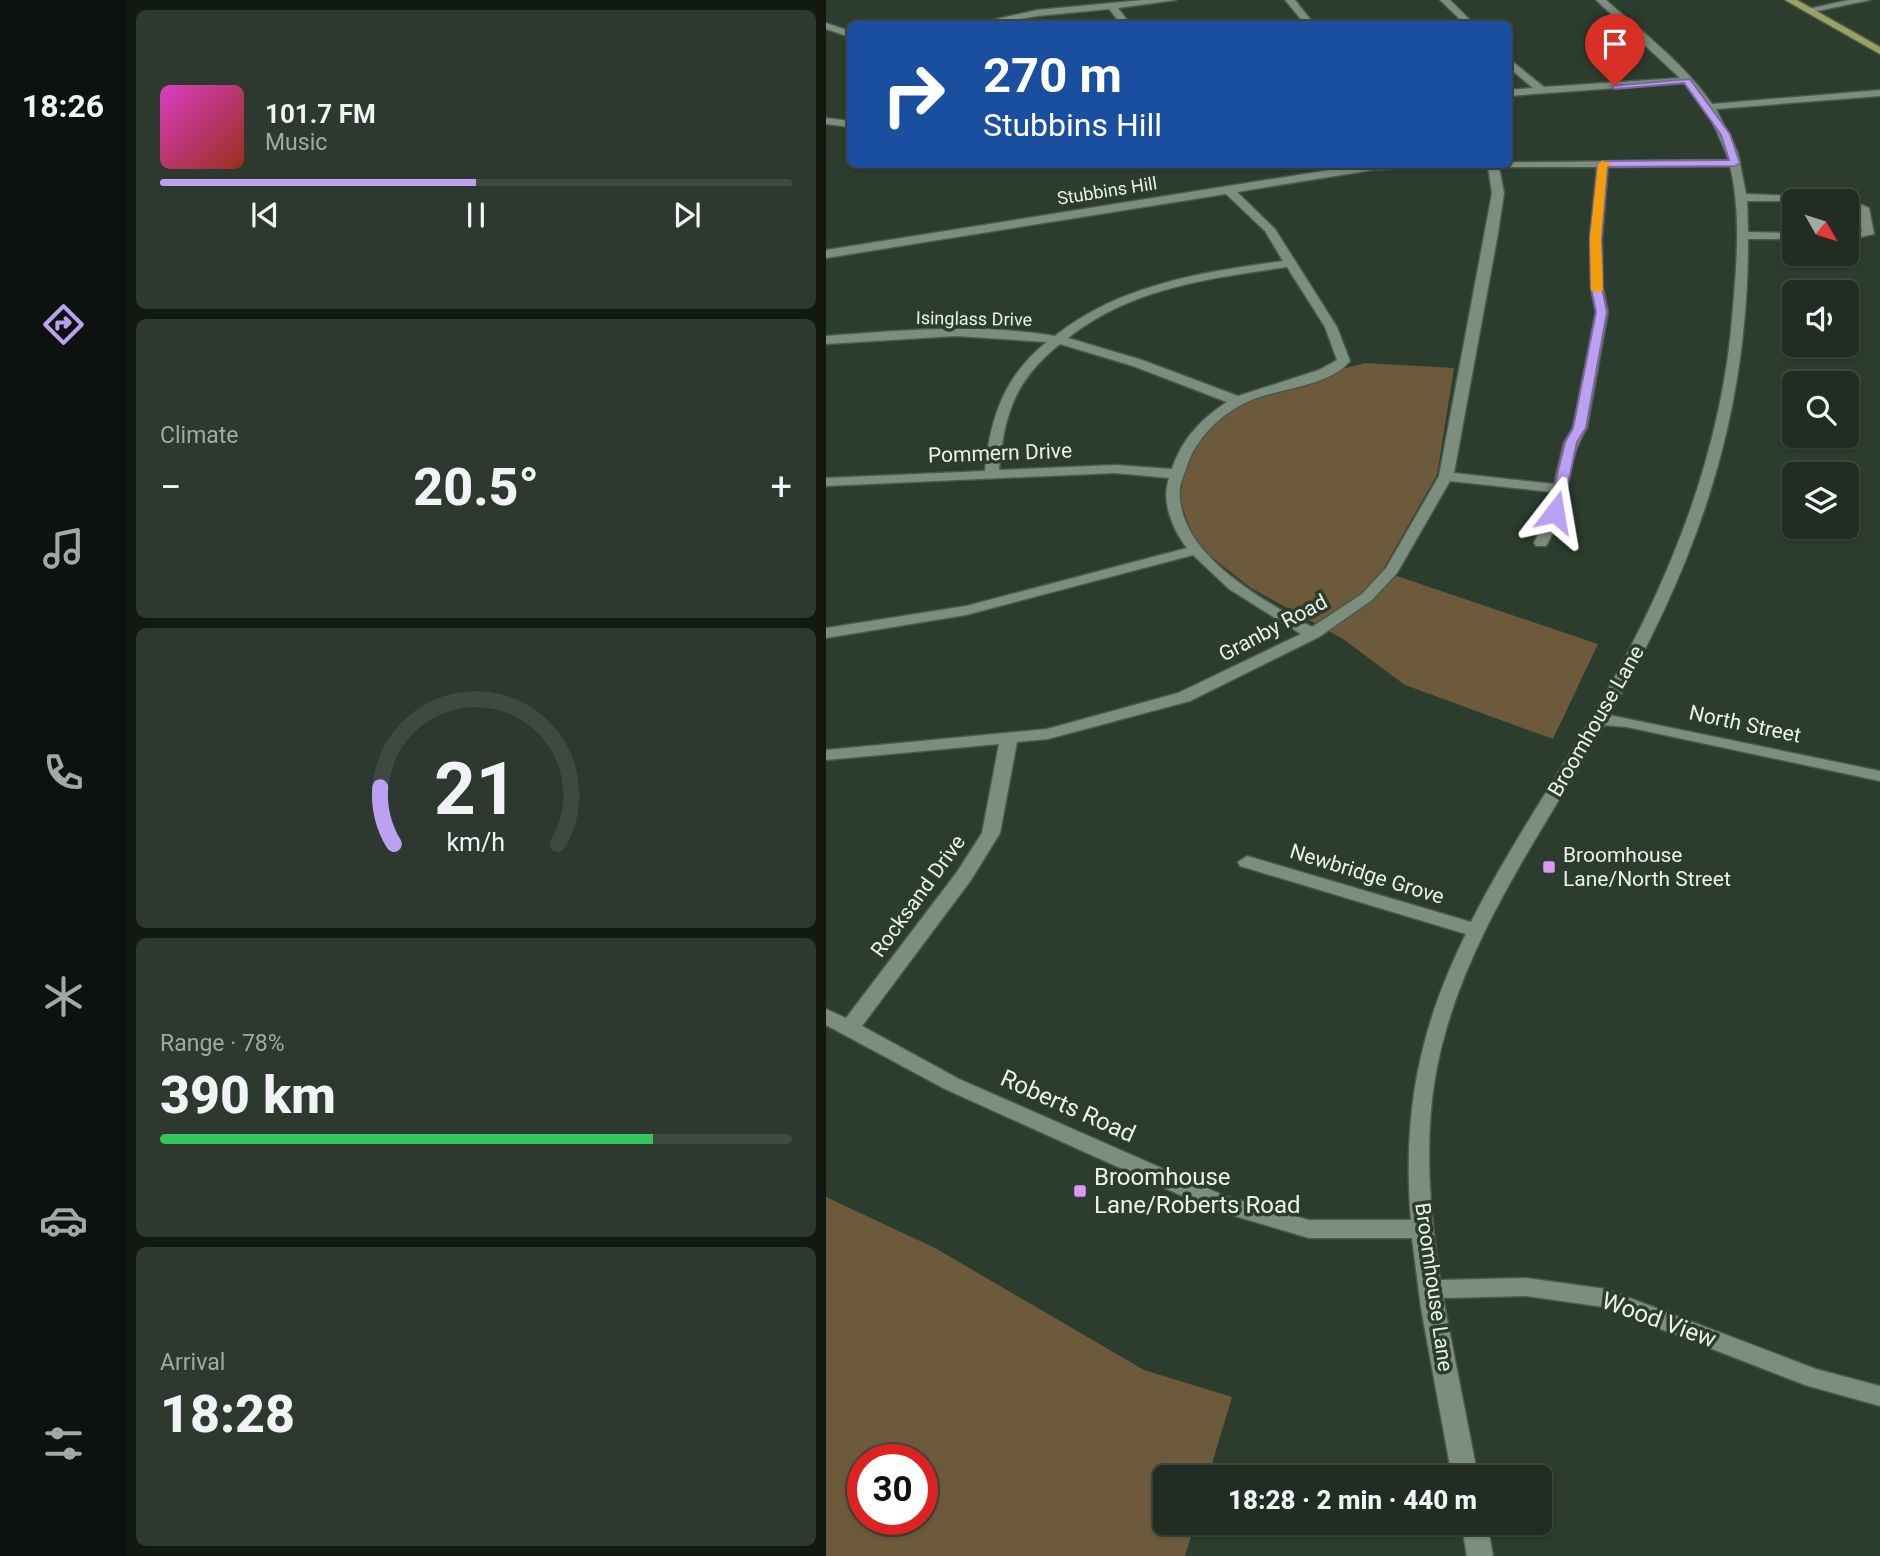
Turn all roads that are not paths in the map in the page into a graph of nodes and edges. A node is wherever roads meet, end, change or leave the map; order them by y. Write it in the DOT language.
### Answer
graph roads {
  1 [pos="1166,0"];
  2 [pos="1171,0"];
  3 [pos="1290,0"];
  4 [pos="1445,0"];
  5 [pos="1601,0"];
  6 [pos="1790,0"];
  7 [pos="1865,0"];
  8 [pos="1112,7"];
  9 [pos="1808,10"];
  10 [pos="995,21"];
  11 [pos="1124,21"];
  12 [pos="1308,21"];
  13 [pos="1467,21"];
  14 [pos="826,26"];
  15 [pos="847,33"];
  16 [pos="1880,51"];
  17 [pos="1512,65"];
  18 [pos="1687,80"];
  19 [pos="1543,92"];
  20 [pos="1512,93"];
  21 [pos="1880,93"];
  22 [pos="1707,107"];
  23 [pos="826,121"];
  24 [pos="847,124"];
  25 [pos="1735,163"];
  26 [pos="1602,164"];
  27 [pos="1512,165"];
  28 [pos="1365,168"];
  29 [pos="1494,168"];
  30 [pos="1228,189"];
  31 [pos="1739,197"];
  32 [pos="1782,199"];
  33 [pos="1859,207"];
  34 [pos="1743,234"];
  35 [pos="1859,235"];
  36 [pos="1782,236"];
  37 [pos="826,254"];
  38 [pos="1291,263"];
  39 [pos="826,340"];
  40 [pos="1056,340"];
  41 [pos="1238,401"];
  42 [pos="992,474"];
  43 [pos="1176,474"];
  44 [pos="1446,476"];
  45 [pos="826,482"];
  46 [pos="1561,489"];
  47 [pos="1541,543"];
  48 [pos="1195,550"];
  49 [pos="826,633"];
  50 [pos="1313,635"];
  51 [pos="1599,719"];
  52 [pos="1009,738"];
  53 [pos="826,755"];
  54 [pos="1880,776"];
  55 [pos="1247,862"];
  56 [pos="1475,930"];
  57 [pos="826,1016"];
  58 [pos="848,1030"];
  59 [pos="1422,1230"];
  60 [pos="1431,1289"];
  61 [pos="1880,1396"];
  62 [pos="1463,1465"];
  63 [pos="1476,1535"];
  64 [pos="1480,1556"];
  1 -- 2 [label="street"];
  1 -- 8 [label="street"];
  3 -- 12 [label="street"];
  4 -- 13 [label="street"];
  5 -- 18 [label="street, Broomhouse Lane"];
  6 -- 9 [label="main road"];
  7 -- 9 [label="street"];
  8 -- 10 [label="street"];
  8 -- 11 [label="street"];
  9 -- 16 [label="main road"];
  14 -- 15 [label="street"];
  17 -- 19 [label="street"];
  18 -- 19 [label="street"];
  18 -- 22 [label="street, Broomhouse Lane"];
  19 -- 20 [label="street"];
  21 -- 22 [label="street"];
  22 -- 25 [label="street, Broomhouse Lane"];
  23 -- 24 [label="street"];
  25 -- 26 [label="street"];
  25 -- 31 [label="street, Broomhouse Lane"];
  26 -- 27 [label="street"];
  26 -- 46 [label="street"];
  28 -- 30 [label="street, Stubbins Hill"];
  29 -- 44 [label="street, Granby Road"];
  30 -- 37 [label="street, Stubbins Hill"];
  30 -- 38 [label="street"];
  31 -- 32 [label="street"];
  31 -- 34 [label="street, Broomhouse Lane"];
  33 -- 35 [label="street"];
  34 -- 36 [label="street"];
  34 -- 51 [label="street, Broomhouse Lane"];
  38 -- 40 [label="street"];
  38 -- 41 [label="street"];
  39 -- 40 [label="street, Isinglass Drive"];
  40 -- 41 [label="street, Isinglass Drive"];
  40 -- 42 [label="street"];
  41 -- 43 [label="street"];
  42 -- 43 [label="street, Pommern Drive"];
  42 -- 45 [label="street, Pommern Drive"];
  43 -- 48 [label="street"];
  44 -- 46 [label="street"];
  44 -- 50 [label="street, Granby Road"];
  46 -- 47 [label="street"];
  48 -- 49 [label="street"];
  48 -- 50 [label="street"];
  50 -- 52 [label="street, Granby Road"];
  51 -- 54 [label="street, North Street"];
  51 -- 56 [label="street, Broomhouse Lane"];
  52 -- 53 [label="street, Granby Road"];
  52 -- 58 [label="street, Rocksand Drive"];
  55 -- 56 [label="street, Newbridge Grove"];
  56 -- 59 [label="street, Broomhouse Lane"];
  57 -- 58 [label="street, Roberts Road"];
  58 -- 59 [label="street, Roberts Road"];
  59 -- 60 [label="street, Broomhouse Lane"];
  60 -- 61 [label="street, Wood View"];
  60 -- 62 [label="street, Broomhouse Lane"];
  63 -- 64 [label="street"];
}
